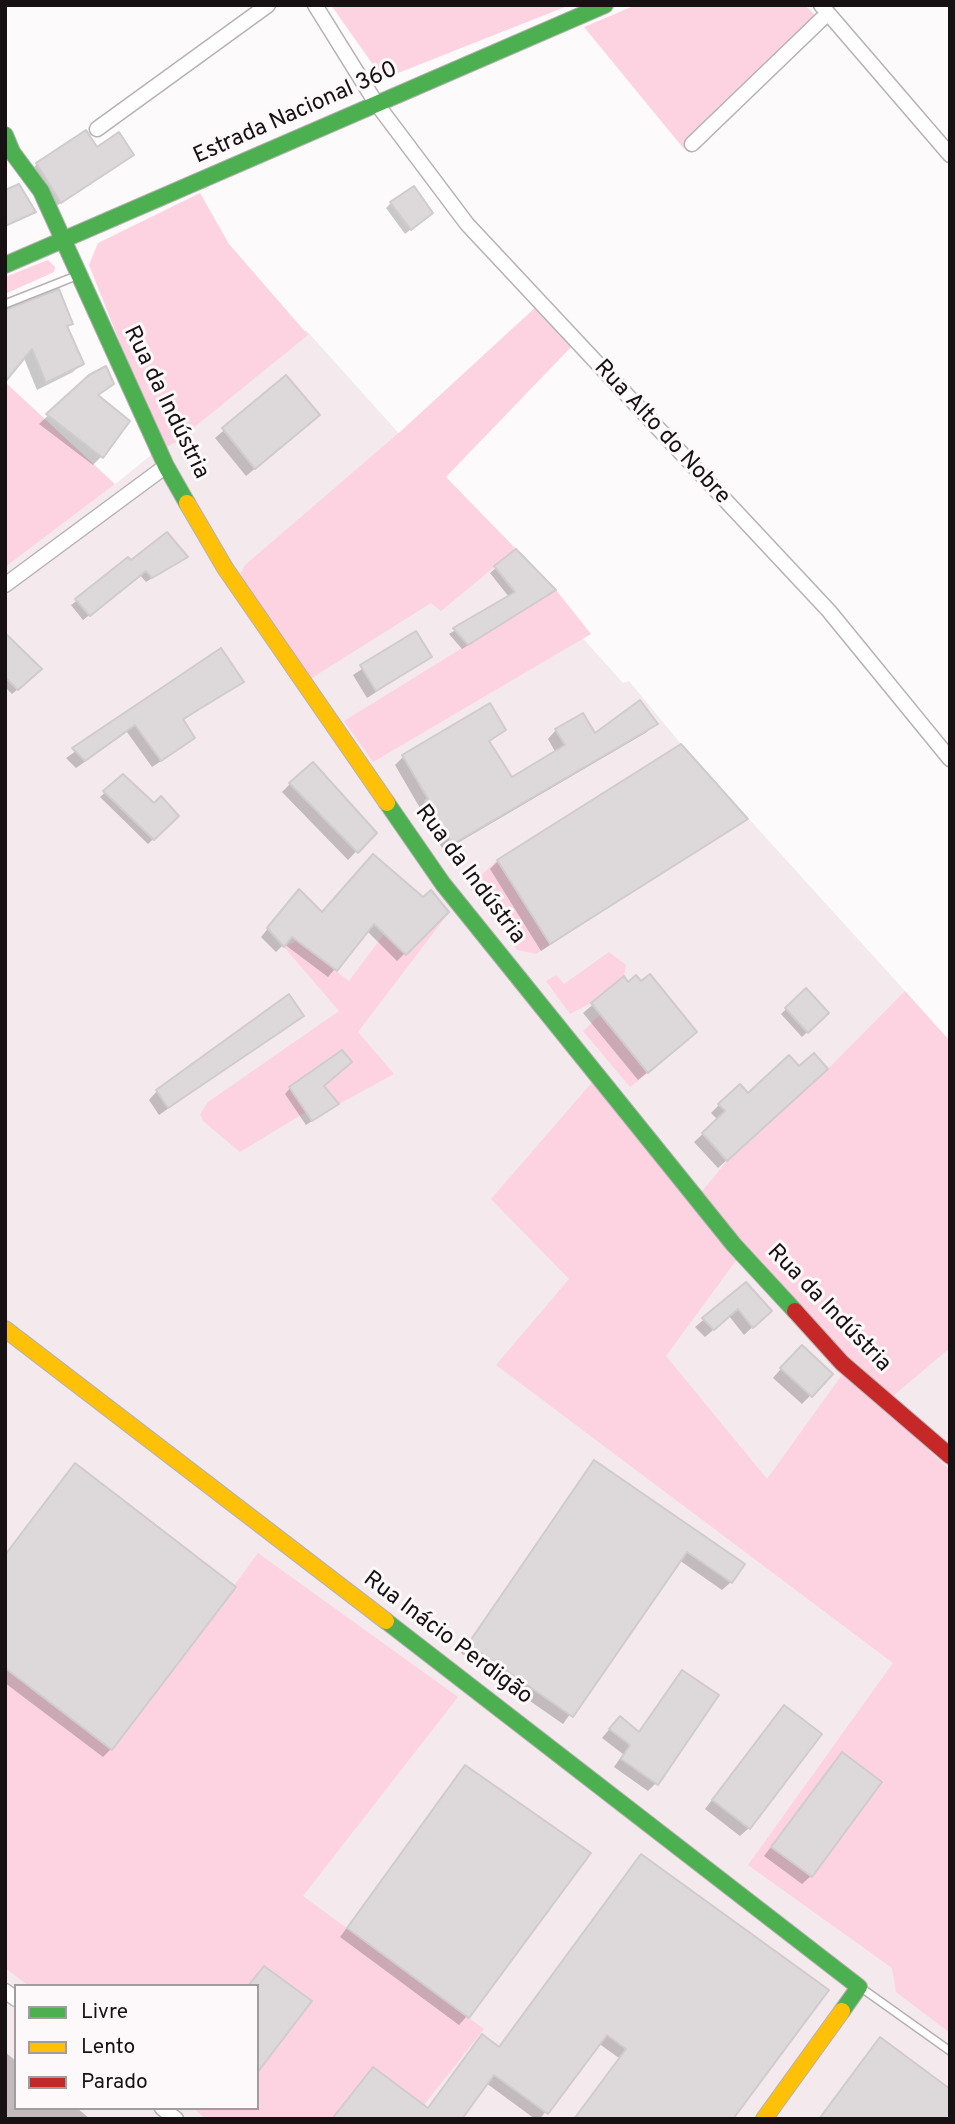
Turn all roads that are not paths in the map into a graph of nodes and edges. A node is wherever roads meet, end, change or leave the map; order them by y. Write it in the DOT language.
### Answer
graph roads {
  1 [pos="268,5"];
  2 [pos="315,5"];
  3 [pos="605,5"];
  4 [pos="825,9"];
  5 [pos="376,103"];
  6 [pos="97,129"];
  7 [pos="5,135"];
  8 [pos="692,144"];
  9 [pos="950,155"];
  10 [pos="65,240"];
  11 [pos="5,265"];
  12 [pos="80,274"];
  13 [pos="5,304"];
  14 [pos="166,466"];
  15 [pos="5,585"];
  16 [pos="950,759"];
  17 [pos="5,1329"];
  18 [pos="950,1456"];
  19 [pos="859,1987"];
  20 [pos="950,2051"];
  21 [pos="764,2119"];
  1 -- 6 [label="street"];
  2 -- 5 [label="street, Rua Alto do Nobre"];
  3 -- 5 [label="street, Estrada Nacional 360"];
  4 -- 8 [label="street"];
  4 -- 9 [label="street"];
  5 -- 10 [label="street, Estrada Nacional 360"];
  5 -- 16 [label="street, Rua Alto do Nobre"];
  7 -- 10 [label="street, Rua da Indústria"];
  10 -- 11 [label="street, Estrada Nacional 360"];
  10 -- 12 [label="street, Rua da Indústria"];
  12 -- 13 [label="lane"];
  12 -- 14 [label="street, Rua da Indústria"];
  14 -- 15 [label="street"];
  14 -- 18 [label="street, Rua da Indústria"];
  17 -- 19 [label="street, Rua Inácio Perdigão"];
  19 -- 20 [label="lane"];
  19 -- 21 [label="street"];
}
